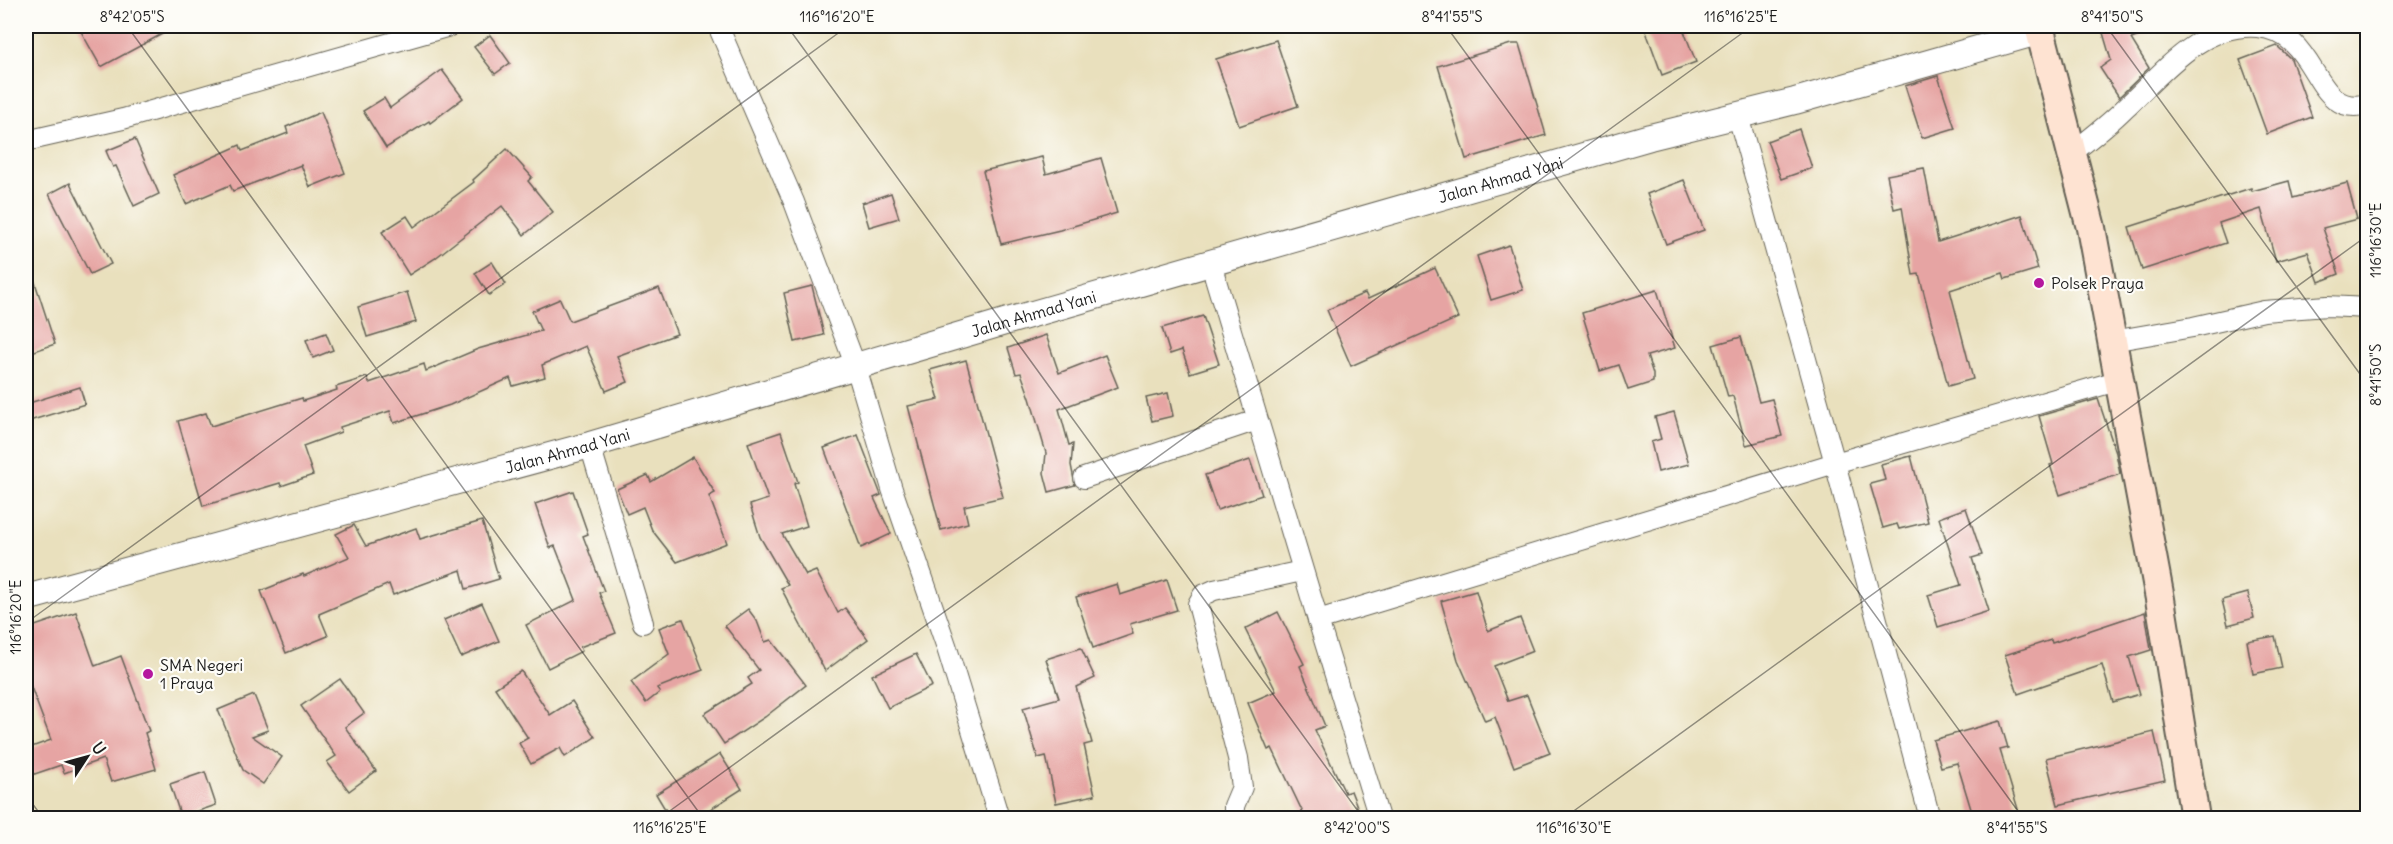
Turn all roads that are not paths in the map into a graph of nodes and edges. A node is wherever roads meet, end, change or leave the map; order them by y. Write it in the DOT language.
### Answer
graph roads {
  1 [pos="450,26"];
  2 [pos="718,26"];
  3 [pos="2040,28"];
  4 [pos="2367,104"];
  5 [pos="1738,116"];
  6 [pos="26,141"];
  7 [pos="2073,152"];
  8 [pos="1211,264"];
  9 [pos="2367,308"];
  10 [pos="2112,341"];
  11 [pos="856,367"];
  12 [pos="2120,380"];
  13 [pos="1257,420"];
  14 [pos="590,445"];
  15 [pos="1835,463"];
  16 [pos="1084,478"];
  17 [pos="1302,571"];
  18 [pos="26,598"];
  19 [pos="1318,620"];
  20 [pos="643,623"];
  21 [pos="999,819"];
  22 [pos="1234,819"];
  23 [pos="1379,819"];
  24 [pos="1930,819"];
  25 [pos="2195,819"];
  1 -- 6 [label="street"];
  2 -- 11 [label="street"];
  3 -- 5 [label="street, Jalan Ahmad Yani"];
  3 -- 7 [label="main road"];
  4 -- 7 [label="street"];
  5 -- 8 [label="street, Jalan Ahmad Yani"];
  5 -- 15 [label="street"];
  7 -- 10 [label="main road"];
  8 -- 11 [label="street, Jalan Ahmad Yani"];
  8 -- 13 [label="street"];
  9 -- 10 [label="street"];
  10 -- 12 [label="main road"];
  11 -- 14 [label="street, Jalan Ahmad Yani"];
  11 -- 21 [label="street"];
  12 -- 15 [label="street"];
  12 -- 25 [label="main road"];
  13 -- 16 [label="street"];
  13 -- 17 [label="street"];
  14 -- 18 [label="street, Jalan Ahmad Yani"];
  14 -- 20 [label="street"];
  15 -- 19 [label="street"];
  15 -- 24 [label="street"];
  17 -- 19 [label="street"];
  17 -- 22 [label="street"];
  19 -- 23 [label="street"];
}
